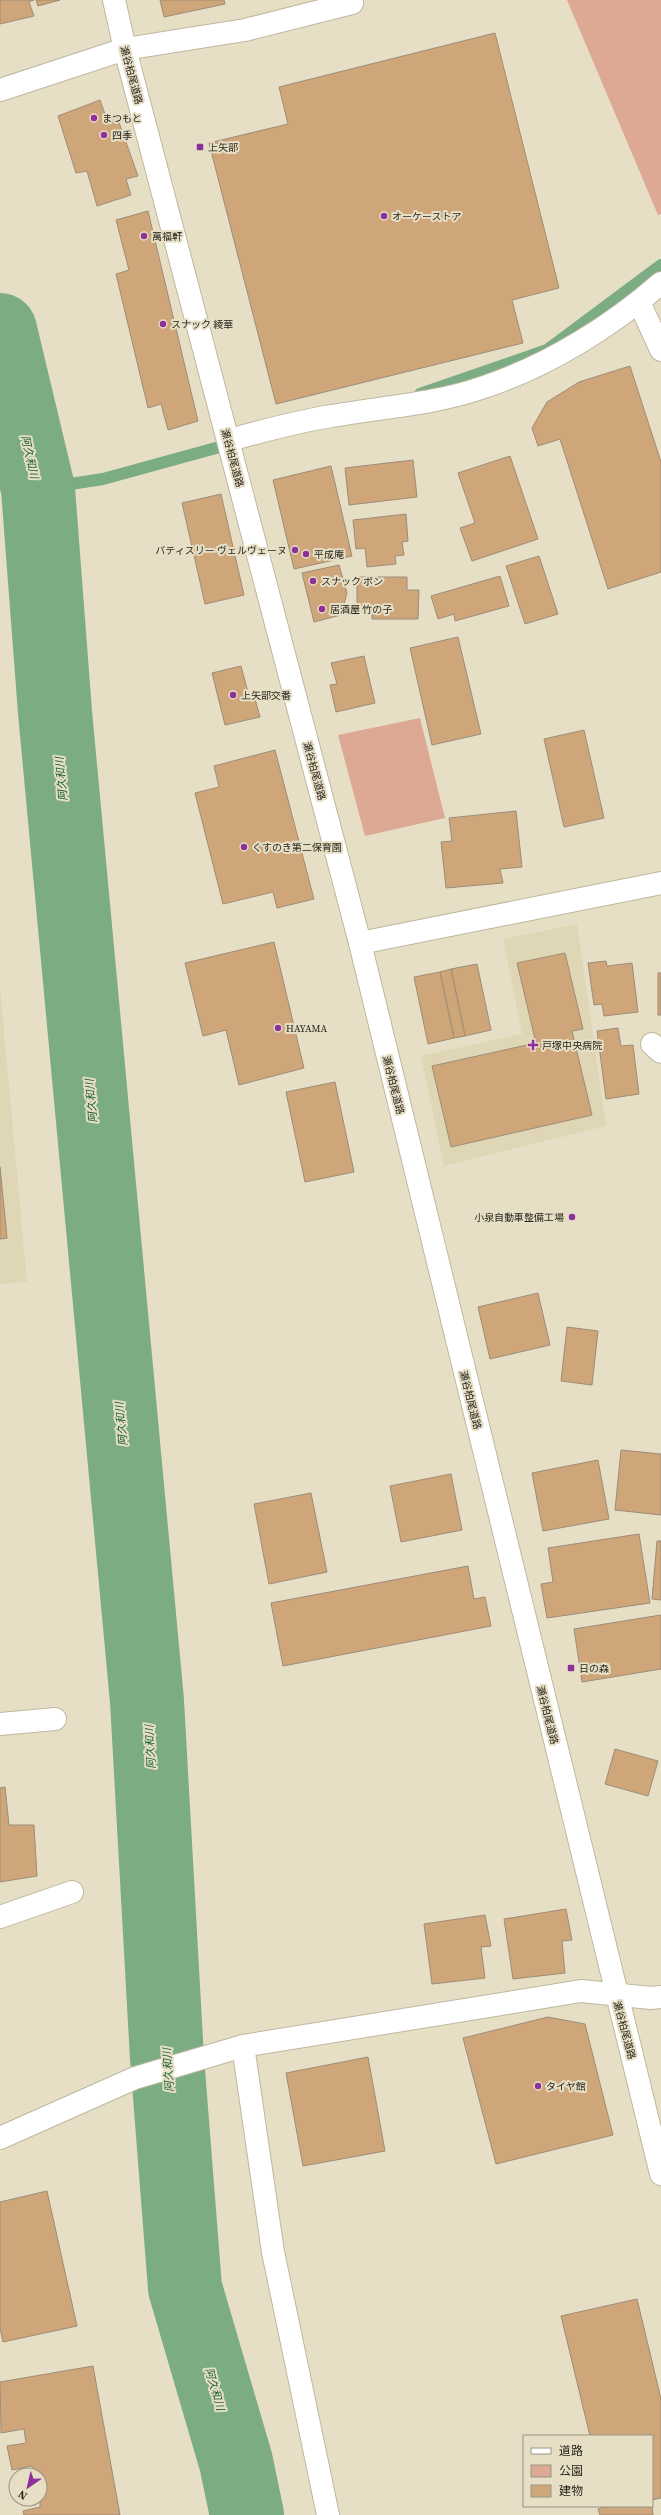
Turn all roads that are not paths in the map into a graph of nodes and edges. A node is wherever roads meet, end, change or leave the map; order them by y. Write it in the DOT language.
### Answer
graph roads {
  1 [pos="114,0"];
  2 [pos="352,3"];
  3 [pos="125,49"];
  4 [pos="0,90"];
  5 [pos="661,283"];
  6 [pos="639,302"];
  7 [pos="661,350"];
  8 [pos="229,440"];
  9 [pos="661,883"];
  10 [pos="360,943"];
  11 [pos="56,1719"];
  12 [pos="0,1724"];
  13 [pos="72,1892"];
  14 [pos="0,1917"];
  15 [pos="616,1995"];
  16 [pos="661,1997"];
  17 [pos="243,2046"];
  18 [pos="0,2138"];
  19 [pos="661,2174"];
  20 [pos="328,2515"];
  1 -- 3 [label="street, 瀬谷柏尾道路"];
  2 -- 3 [label="street"];
  3 -- 4 [label="street"];
  3 -- 8 [label="street, 瀬谷柏尾道路"];
  5 -- 6 [label="street"];
  6 -- 7 [label="street"];
  6 -- 8 [label="street"];
  8 -- 10 [label="street, 瀬谷柏尾道路"];
  9 -- 10 [label="street"];
  10 -- 15 [label="street, 瀬谷柏尾道路"];
  11 -- 12 [label="street"];
  13 -- 14 [label="street"];
  15 -- 16 [label="street"];
  15 -- 17 [label="street"];
  15 -- 19 [label="street, 瀬谷柏尾道路"];
  17 -- 18 [label="street"];
  17 -- 20 [label="street"];
}
